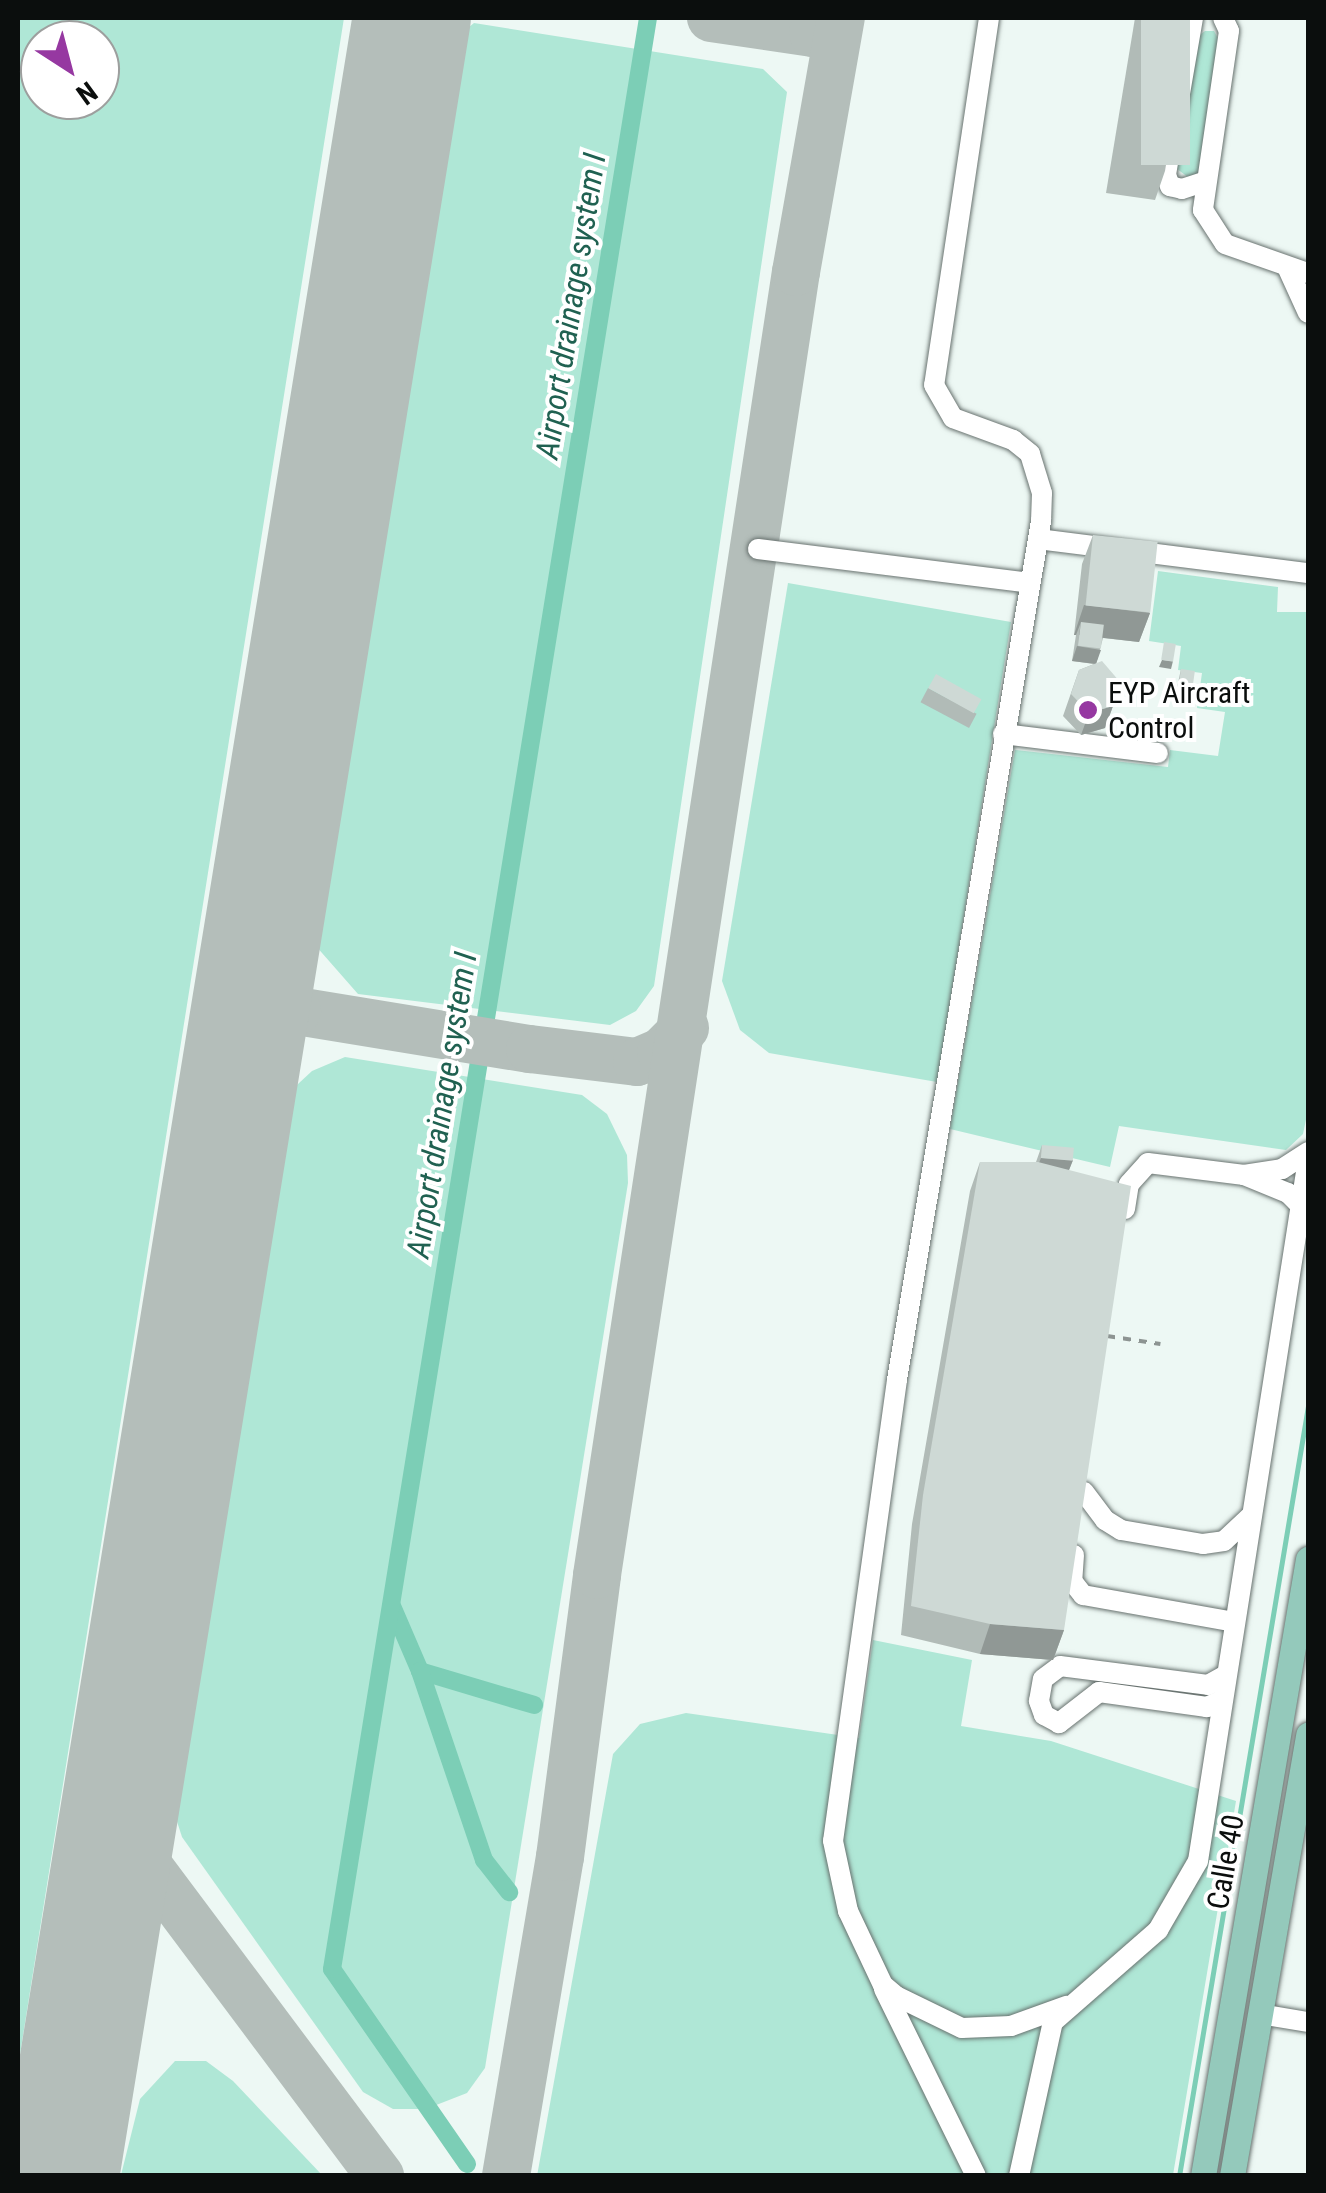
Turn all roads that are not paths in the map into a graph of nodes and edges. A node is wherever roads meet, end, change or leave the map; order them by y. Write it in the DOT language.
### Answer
graph roads {
  1 [pos="989,18"];
  2 [pos="1193,18"];
  3 [pos="1223,18"];
  4 [pos="1206,181"];
  5 [pos="1298,271"];
  6 [pos="1308,313"];
  7 [pos="1038,539"];
  8 [pos="758,550"];
  9 [pos="1308,573"];
  10 [pos="1030,584"];
  11 [pos="1003,734"];
  12 [pos="1158,754"];
  13 [pos="1308,1156"];
  14 [pos="1244,1175"];
  15 [pos="1302,1206"];
  16 [pos="1122,1228"];
  17 [pos="1254,1513"];
  18 [pos="1308,1559"];
  19 [pos="1235,1622"];
  20 [pos="1226,1675"];
  21 [pos="1222,1700"];
  22 [pos="1308,1734"];
  23 [pos="882,1985"];
  24 [pos="1066,2006"];
  25 [pos="1260,2014"];
  26 [pos="1308,2022"];
  27 [pos="976,2176"];
  28 [pos="1019,2176"];
  29 [pos="1203,2176"];
  30 [pos="1232,2176"];
  1 -- 7 [label="street"];
  2 -- 4 [label="street"];
  3 -- 4 [label="street"];
  4 -- 5 [label="street"];
  5 -- 6 [label="street"];
  7 -- 9 [label="street"];
  7 -- 10 [label="street"];
  8 -- 10 [label="street"];
  10 -- 11 [label="street"];
  11 -- 12 [label="street"];
  11 -- 23 [label="street"];
  13 -- 14 [label="street"];
  13 -- 15 [label="street"];
  14 -- 15 [label="street"];
  14 -- 16 [label="street"];
  15 -- 17 [label="street"];
  17 -- 19 [label="street"];
  17 -- 19 [label="street"];
  18 -- 29 [label="main road, Calle 40"];
  19 -- 20 [label="street"];
  20 -- 21 [label="street"];
  20 -- 21 [label="street"];
  21 -- 24 [label="street"];
  22 -- 25 [label="main road, Calle 40"];
  23 -- 24 [label="street"];
  23 -- 27 [label="street"];
  24 -- 28 [label="street"];
  25 -- 26 [label="street"];
  25 -- 30 [label="main road, Calle 40"];
}
